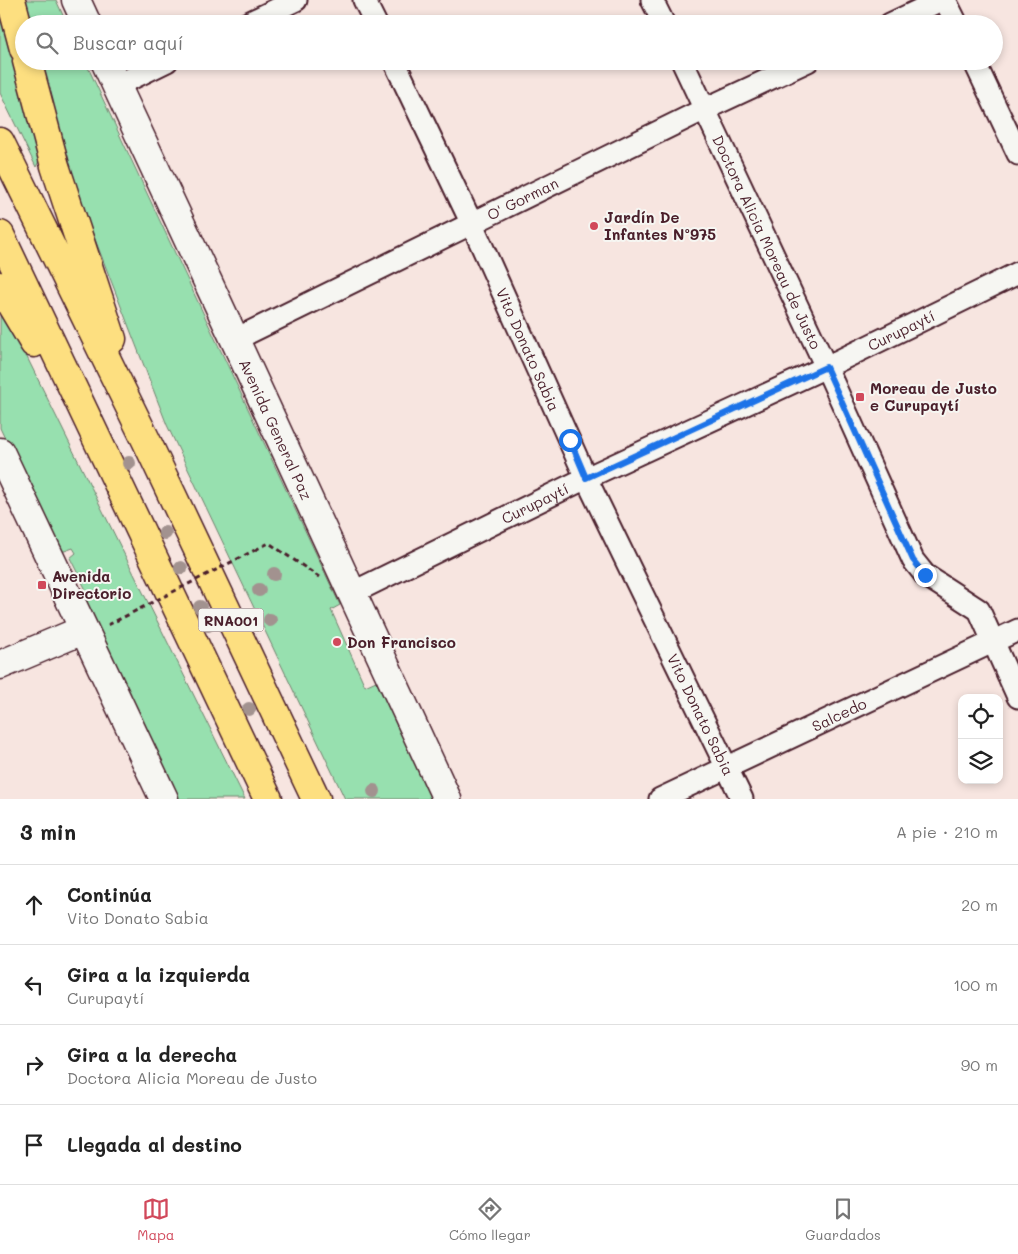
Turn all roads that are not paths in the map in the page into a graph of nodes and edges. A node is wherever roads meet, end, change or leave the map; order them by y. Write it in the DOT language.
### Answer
graph roads {
  1 [pos="11,0"];
  2 [pos="76,0"];
  3 [pos="296,0"];
  4 [pos="364,0"];
  5 [pos="652,0"];
  6 [pos="941,0"];
  7 [pos="945,0"];
  8 [pos="15,15"];
  9 [pos="83,15"];
  10 [pos="265,15"];
  11 [pos="372,15"];
  12 [pos="660,15"];
  13 [pos="909,15"];
  14 [pos="952,15"];
  15 [pos="29,70"];
  16 [pos="109,70"];
  17 [pos="149,70"];
  18 [pos="398,70"];
  19 [pos="686,70"];
  20 [pos="789,70"];
  21 [pos="978,70"];
  22 [pos="116,86"];
  23 [pos="705,109"];
  24 [pos="0,142"];
  25 [pos="1018,154"];
  26 [pos="472,224"];
  27 [pos="0,235"];
  28 [pos="1018,273"];
  29 [pos="0,286"];
  30 [pos="236,339"];
  31 [pos="826,367"];
  32 [pos="146,440"];
  33 [pos="0,452"];
  34 [pos="114,475"];
  35 [pos="586,478"];
  36 [pos="350,594"];
  37 [pos="95,627"];
  38 [pos="1018,630"];
  39 [pos="993,643"];
  40 [pos="0,666"];
  41 [pos="1018,697"];
  42 [pos="727,768"];
  43 [pos="164,799"];
  44 [pos="268,799"];
  45 [pos="316,799"];
  46 [pos="447,799"];
  47 [pos="660,799"];
  48 [pos="742,799"];
  1 -- 8 [label="highway"];
  2 -- 9 [label="street"];
  3 -- 10 [label="street"];
  4 -- 11 [label="street"];
  5 -- 12 [label="street"];
  6 -- 13 [label="street"];
  7 -- 14 [label="street"];
  15 -- 32 [label="highway"];
  16 -- 22 [label="street, Avenida General Paz"];
  17 -- 22 [label="street"];
  18 -- 26 [label="street, Vito Donato Sabia"];
  19 -- 23 [label="street, Doctora Alicia Moreau de Justo"];
  20 -- 23 [label="street, O' Gorman"];
  21 -- 25 [label="street"];
  22 -- 30 [label="street, Avenida General Paz"];
  23 -- 26 [label="street, O' Gorman"];
  23 -- 31 [label="street, Doctora Alicia Moreau de Justo"];
  24 -- 32 [label="highway, RNA001"];
  26 -- 30 [label="street, O' Gorman"];
  26 -- 35 [label="street, Vito Donato Sabia"];
  27 -- 34 [label="highway, RNA001"];
  28 -- 31 [label="street, Curupaytí"];
  29 -- 34 [label="highway"];
  30 -- 36 [label="street, Avenida General Paz"];
  31 -- 35 [label="street, Curupaytí"];
  31 -- 39 [label="street, Doctora Alicia Moreau de Justo"];
  32 -- 45 [label="highway, RNA001"];
  33 -- 37 [label="street"];
  34 -- 44 [label="highway, RNA001"];
  35 -- 36 [label="street, Curupaytí"];
  35 -- 42 [label="street, Vito Donato Sabia"];
  36 -- 46 [label="street, Avenida General Paz"];
  37 -- 40 [label="street"];
  37 -- 43 [label="street"];
  38 -- 39 [label="street, Salcedo"];
  39 -- 41 [label="street, Doctora Alicia Moreau de Justo"];
  39 -- 42 [label="street, Salcedo"];
  42 -- 47 [label="street, Salcedo"];
  42 -- 48 [label="street, Vito Donato Sabia"];
}
